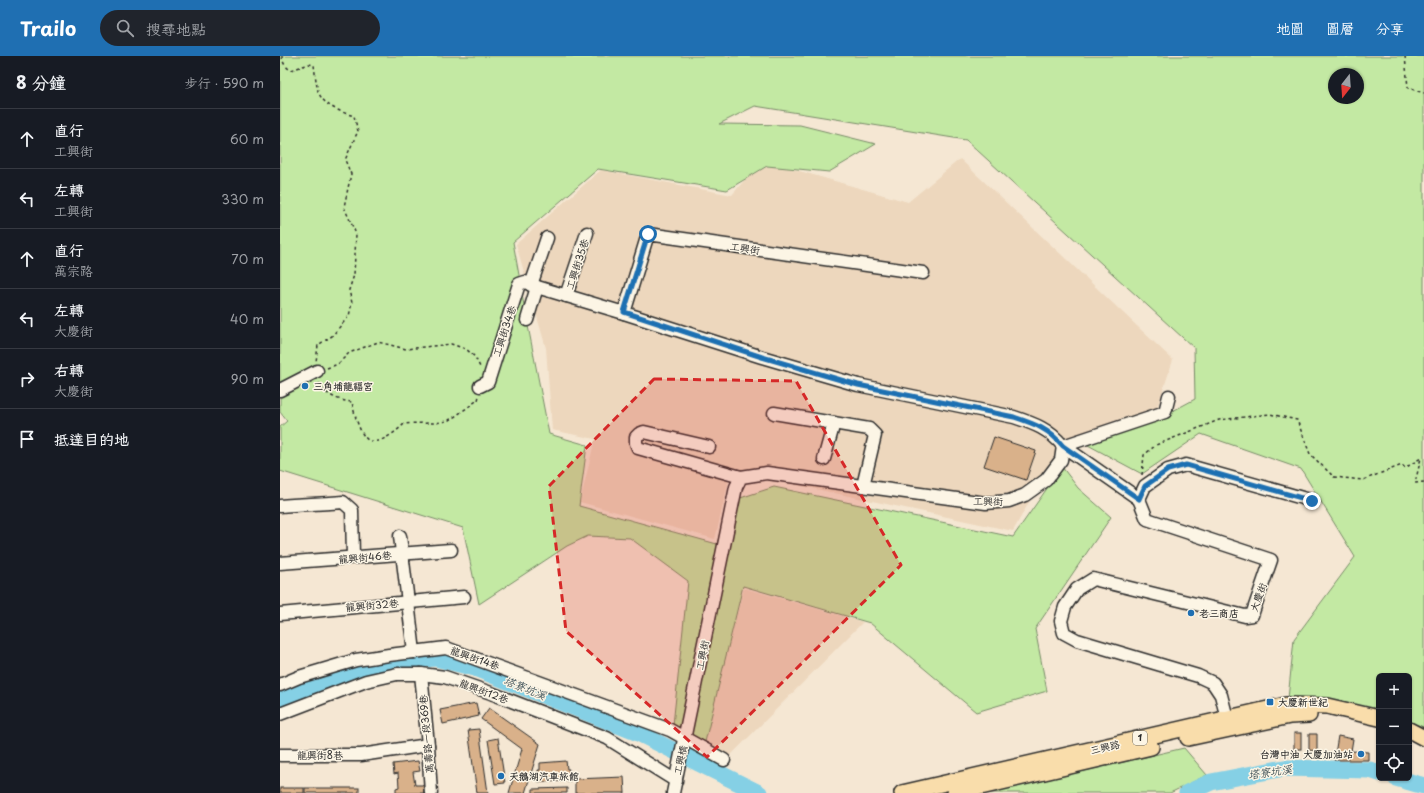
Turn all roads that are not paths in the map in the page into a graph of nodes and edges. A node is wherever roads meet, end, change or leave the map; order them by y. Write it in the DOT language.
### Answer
graph roads {
  1 [pos="587,233"];
  2 [pos="547,238"];
  3 [pos="923,273"];
  4 [pos="534,286"];
  5 [pos="566,296"];
  6 [pos="624,312"];
  7 [pos="527,320"];
  8 [pos="316,372"];
  9 [pos="480,386"];
  10 [pos="280,390"];
  11 [pos="1169,396"];
  12 [pos="774,413"];
  13 [pos="834,423"];
  14 [pos="1063,446"];
  15 [pos="710,447"];
  16 [pos="824,459"];
  17 [pos="742,477"];
  18 [pos="863,486"];
  19 [pos="1134,495"];
  20 [pos="1312,501"];
  21 [pos="280,506"];
  22 [pos="400,536"];
  23 [pos="451,550"];
  24 [pos="402,554"];
  25 [pos="353,558"];
  26 [pos="280,563"];
  27 [pos="464,597"];
  28 [pos="408,602"];
  29 [pos="280,614"];
  30 [pos="414,652"];
  31 [pos="420,674"];
  32 [pos="280,685"];
  33 [pos="280,714"];
  34 [pos="1376,717"];
  35 [pos="1228,723"];
  36 [pos="1376,728"];
  37 [pos="1412,732"];
  38 [pos="1424,738"];
  39 [pos="685,739"];
  40 [pos="1412,741"];
  41 [pos="428,745"];
  42 [pos="1424,747"];
  43 [pos="280,755"];
  44 [pos="724,760"];
  45 [pos="676,781"];
  46 [pos="431,793"];
  47 [pos="673,793"];
  48 [pos="902,793"];
  49 [pos="955,793"];
  1 -- 5 [label="street, 工興街35巷"];
  2 -- 4 [label="street"];
  3 -- 6 [label="street, 工興街"];
  4 -- 5 [label="street"];
  4 -- 7 [label="street"];
  4 -- 9 [label="street, 工興街34巷"];
  5 -- 6 [label="street"];
  6 -- 14 [label="street"];
  8 -- 10 [label="street"];
  11 -- 14 [label="street"];
  12 -- 13 [label="street"];
  13 -- 16 [label="street"];
  13 -- 18 [label="street"];
  14 -- 18 [label="street, 工興街"];
  14 -- 19 [label="street"];
  15 -- 17 [label="street"];
  17 -- 18 [label="street, 工興街"];
  17 -- 39 [label="street, 工興街"];
  19 -- 20 [label="street"];
  19 -- 35 [label="street, 大慶街"];
  21 -- 25 [label="street"];
  22 -- 24 [label="street"];
  23 -- 24 [label="street, 龍興街46巷"];
  24 -- 25 [label="street, 龍興街46巷"];
  24 -- 28 [label="street"];
  25 -- 26 [label="street, 龍興街46巷"];
  27 -- 28 [label="street, 龍興街32巷"];
  28 -- 29 [label="street, 龍興街32巷"];
  28 -- 30 [label="street"];
  30 -- 32 [label="street, 龍興街14巷"];
  30 -- 39 [label="street, 龍興街14巷"];
  31 -- 33 [label="street, 龍興街12巷"];
  31 -- 41 [label="street, 萬壽路一段369巷"];
  31 -- 45 [label="street, 龍興街12巷"];
  34 -- 35 [label="main road, 三興路 / 1"];
  35 -- 36 [label="main road, 三興路 / 1"];
  35 -- 48 [label="main road, 三興路 / 1"];
  35 -- 49 [label="main road, 三興路 / 1"];
  37 -- 38 [label="main road"];
  39 -- 44 [label="street, 龍興街14巷"];
  39 -- 45 [label="street, 工興橋"];
  40 -- 42 [label="main road"];
  41 -- 43 [label="street, 龍興街8巷"];
  41 -- 46 [label="street, 萬壽路一段369巷"];
  45 -- 47 [label="street"];
}
